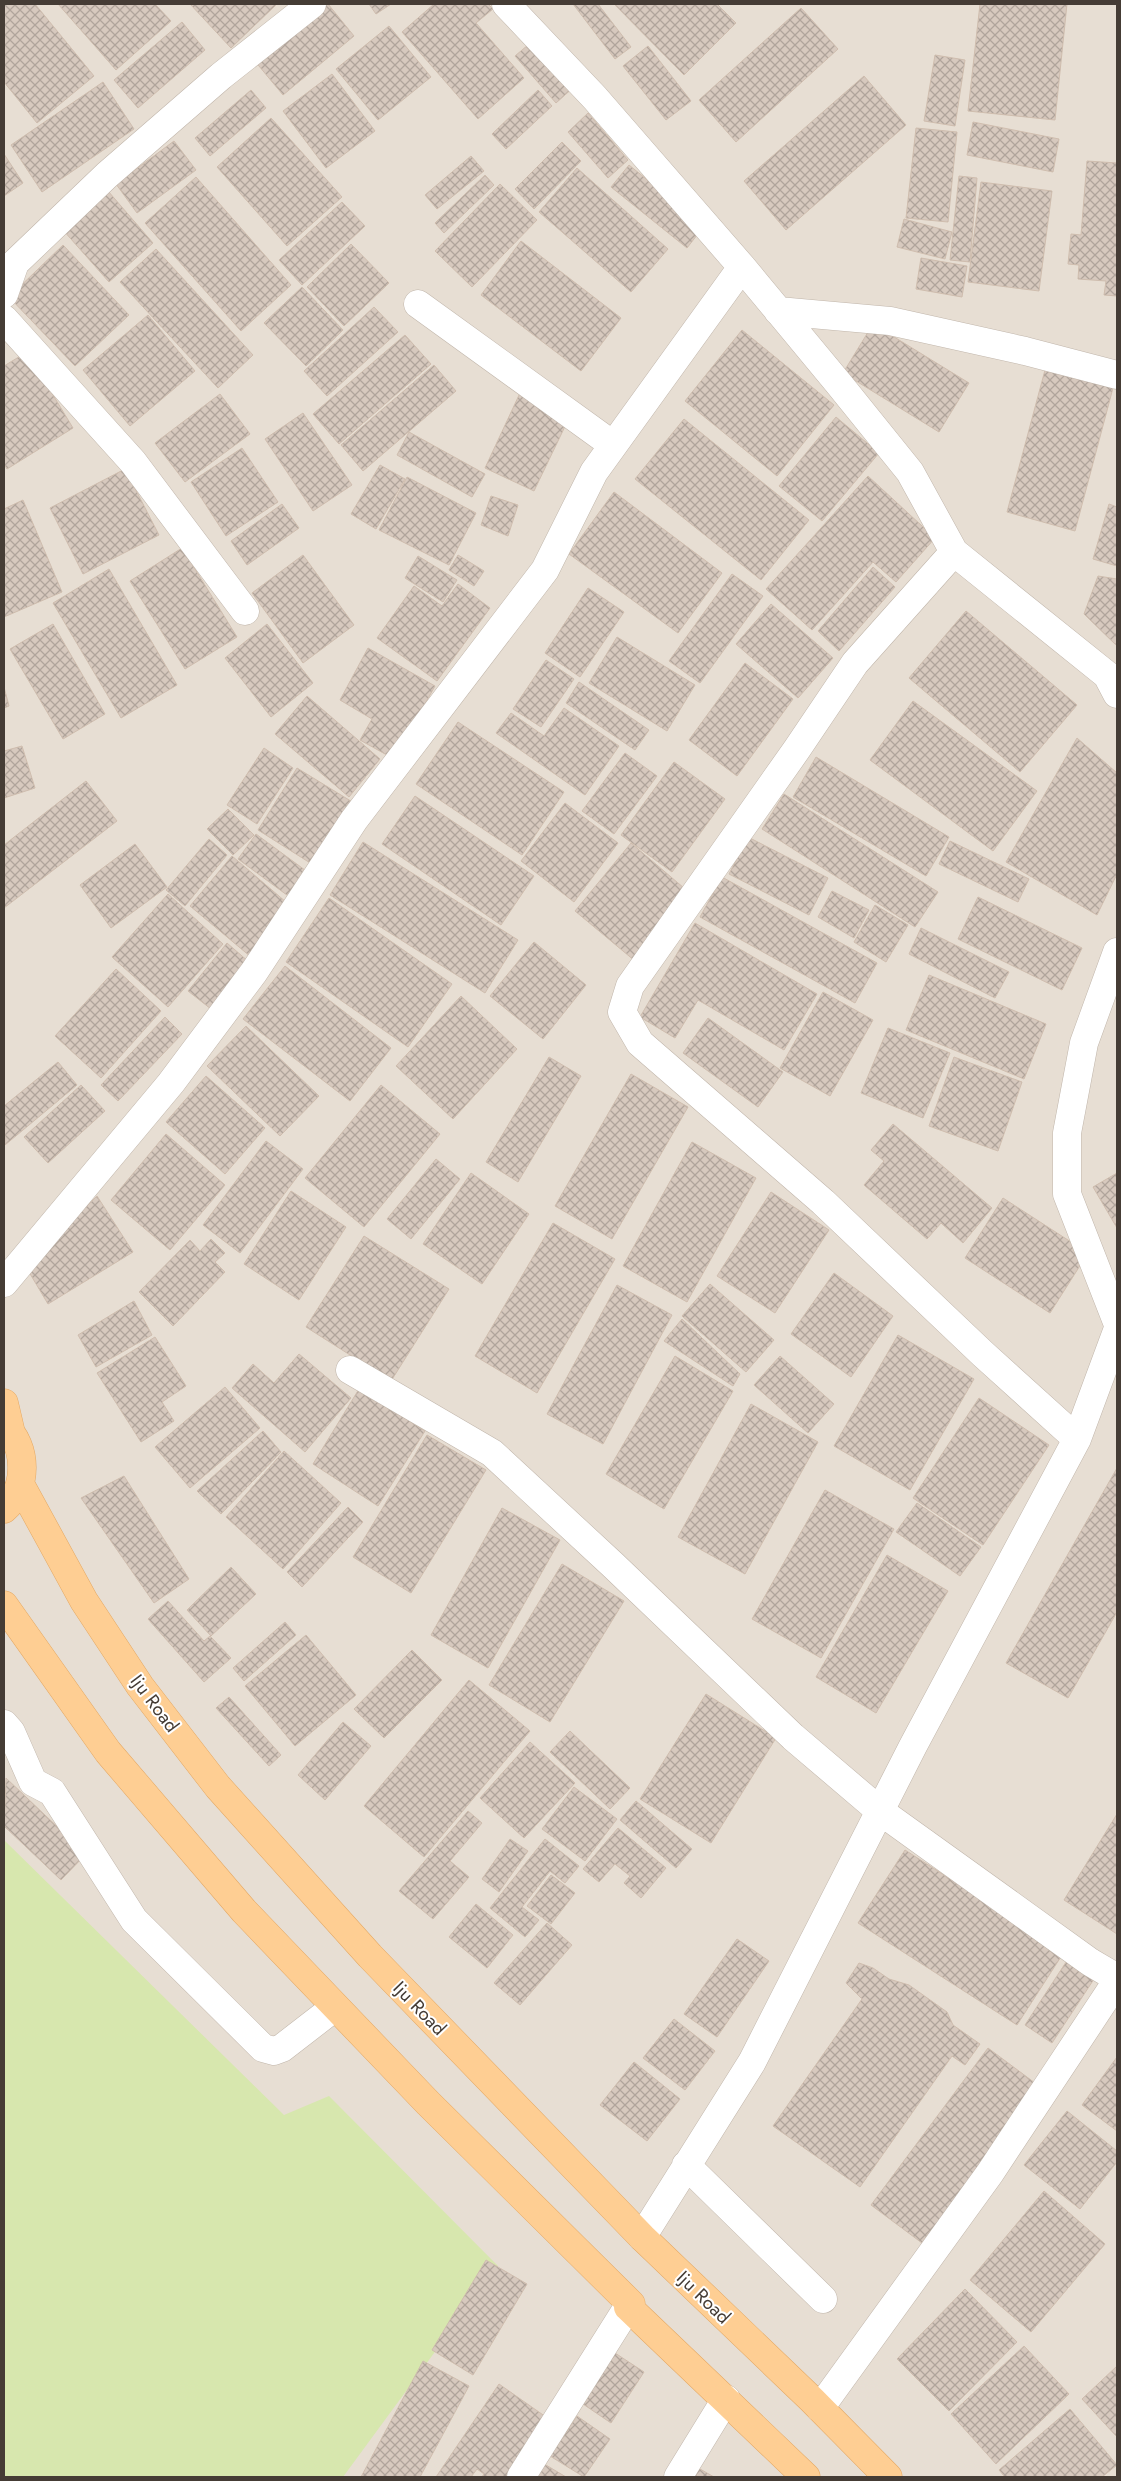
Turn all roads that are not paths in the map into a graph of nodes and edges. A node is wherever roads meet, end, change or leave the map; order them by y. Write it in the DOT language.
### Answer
graph roads {
  1 [pos="312,4"];
  2 [pos="506,4"];
  3 [pos="742,267"];
  4 [pos="4,294"];
  5 [pos="418,304"];
  6 [pos="778,311"];
  7 [pos="4,319"];
  8 [pos="1117,375"];
  9 [pos="613,445"];
  10 [pos="954,552"];
  11 [pos="245,611"];
  12 [pos="1117,694"];
  13 [pos="1117,952"];
  14 [pos="4,1283"];
  15 [pos="1117,1322"];
  16 [pos="1117,1331"];
  17 [pos="350,1370"];
  18 [pos="4,1403"];
  19 [pos="8,1429"];
  20 [pos="1077,1439"];
  21 [pos="20,1484"];
  22 [pos="4,1510"];
  23 [pos="4,1605"];
  24 [pos="4,1724"];
  25 [pos="880,1811"];
  26 [pos="1117,1979"];
  27 [pos="335,2007"];
  28 [pos="686,2165"];
  29 [pos="642,2237"];
  30 [pos="823,2299"];
  31 [pos="628,2306"];
  32 [pos="726,2399"];
  33 [pos="820,2408"];
  34 [pos="521,2477"];
  35 [pos="678,2477"];
  36 [pos="806,2477"];
  37 [pos="888,2477"];
  1 -- 4 [label="street"];
  2 -- 3 [label="street"];
  3 -- 6 [label="street"];
  3 -- 9 [label="street"];
  5 -- 9 [label="street"];
  6 -- 8 [label="street"];
  6 -- 10 [label="street"];
  7 -- 11 [label="street"];
  9 -- 14 [label="street"];
  10 -- 12 [label="street"];
  10 -- 20 [label="street"];
  13 -- 15 [label="street"];
  16 -- 20 [label="street"];
  17 -- 25 [label="street"];
  18 -- 19 [label="main road"];
  19 -- 21 [label="main road"];
  20 -- 25 [label="street"];
  21 -- 22 [label="main road"];
  21 -- 29 [label="main road, Iju Road"];
  23 -- 27 [label="main road"];
  24 -- 27 [label="street"];
  25 -- 26 [label="street"];
  25 -- 28 [label="street"];
  26 -- 33 [label="street"];
  27 -- 31 [label="main road"];
  28 -- 29 [label="street"];
  28 -- 30 [label="street"];
  29 -- 33 [label="main road, Iju Road"];
  31 -- 32 [label="main road"];
  31 -- 34 [label="street"];
  32 -- 35 [label="street"];
  32 -- 36 [label="main road"];
  33 -- 37 [label="main road, Iju Road"];
}
